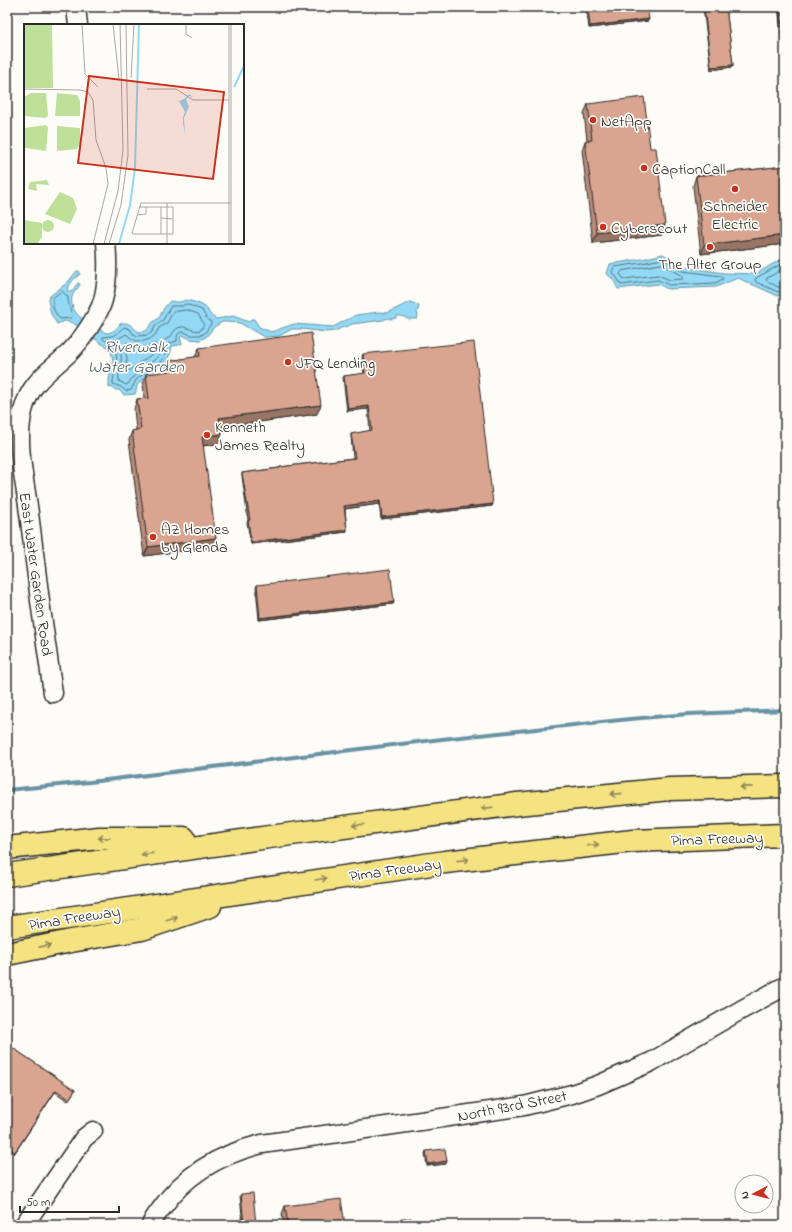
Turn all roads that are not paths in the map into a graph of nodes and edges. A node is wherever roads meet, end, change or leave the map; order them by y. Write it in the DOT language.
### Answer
graph roads {
  1 [pos="76,7"];
  2 [pos="78,24"];
  3 [pos="106,244"];
  4 [pos="53,693"];
  5 [pos="785,786"];
  6 [pos="785,835"];
  7 [pos="269,837"];
  8 [pos="7,848"];
  9 [pos="7,875"];
  10 [pos="282,885"];
  11 [pos="7,927"];
  12 [pos="7,954"];
  13 [pos="785,986"];
  14 [pos="93,1130"];
  15 [pos="24,1225"];
  16 [pos="151,1225"];
  1 -- 2 [label="street"];
  3 -- 4 [label="street, East Water Garden Road"];
  5 -- 7 [label="highway, one-way"];
  10 -- 6 [label="highway, Pima Freeway, one-way"];
  7 -- 8 [label="highway, one-way"];
  7 -- 9 [label="highway, one-way"];
  10 -- 11 [label="highway, Pima Freeway"];
  12 -- 10 [label="highway, one-way"];
  13 -- 16 [label="street, North 93rd Street"];
  14 -- 15 [label="street"];
}
